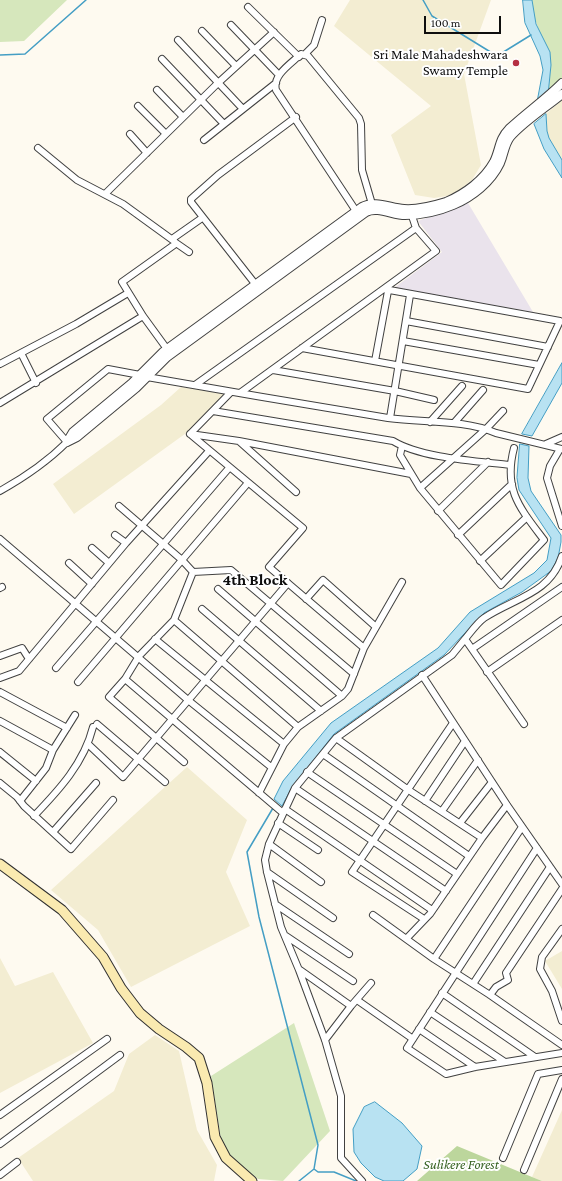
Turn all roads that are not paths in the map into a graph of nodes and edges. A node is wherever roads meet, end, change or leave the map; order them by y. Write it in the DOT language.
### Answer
graph roads {
  1 [pos="248,7"];
  2 [pos="322,20"];
  3 [pos="231,25"];
  4 [pos="202,30"];
  5 [pos="274,32"];
  6 [pos="178,40"];
  7 [pos="255,49"];
  8 [pos="302,55"];
  9 [pos="162,59"];
  10 [pos="236,66"];
  11 [pos="279,74"];
  12 [pos="218,83"];
  13 [pos="276,83"];
  14 [pos="562,84"];
  15 [pos="157,90"];
  16 [pos="562,94"];
  17 [pos="201,100"];
  18 [pos="549,101"];
  19 [pos="138,106"];
  20 [pos="242,108"];
  21 [pos="183,117"];
  22 [pos="296,118"];
  23 [pos="528,118"];
  24 [pos="223,123"];
  25 [pos="130,134"];
  26 [pos="166,134"];
  27 [pos="204,140"];
  28 [pos="38,148"];
  29 [pos="147,153"];
  30 [pos="105,194"];
  31 [pos="372,204"];
  32 [pos="359,214"];
  33 [pos="412,216"];
  34 [pos="202,218"];
  35 [pos="416,228"];
  36 [pos="174,241"];
  37 [pos="189,252"];
  38 [pos="256,284"];
  39 [pos="386,290"];
  40 [pos="128,293"];
  41 [pos="410,295"];
  42 [pos="143,316"];
  43 [pos="406,321"];
  44 [pos="403,341"];
  45 [pos="548,347"];
  46 [pos="302,348"];
  47 [pos="167,349"];
  48 [pos="21,353"];
  49 [pos="375,361"];
  50 [pos="0,364"];
  51 [pos="399,366"];
  52 [pos="539,366"];
  53 [pos="273,370"];
  54 [pos="143,376"];
  55 [pos="36,383"];
  56 [pos="195,385"];
  57 [pos="462,386"];
  58 [pos="483,390"];
  59 [pos="395,391"];
  60 [pos="231,392"];
  61 [pos="240,394"];
  62 [pos="434,400"];
  63 [pos="0,403"];
  64 [pos="213,411"];
  65 [pos="503,411"];
  66 [pos="390,418"];
  67 [pos="430,422"];
  68 [pos="454,424"];
  69 [pos="486,429"];
  70 [pos="190,434"];
  71 [pos="562,437"];
  72 [pos="239,441"];
  73 [pos="67,442"];
  74 [pos="546,444"];
  75 [pos="402,446"];
  76 [pos="514,448"];
  77 [pos="561,449"];
  78 [pos="209,451"];
  79 [pos="454,457"];
  80 [pos="488,462"];
  81 [pos="510,465"];
  82 [pos="228,468"];
  83 [pos="411,474"];
  84 [pos="248,484"];
  85 [pos="512,484"];
  86 [pos="420,488"];
  87 [pos="0,491"];
  88 [pos="296,492"];
  89 [pos="119,506"];
  90 [pos="438,511"];
  91 [pos="527,517"];
  92 [pos="142,526"];
  93 [pos="562,526"];
  94 [pos="115,535"];
  95 [pos="458,535"];
  96 [pos="0,539"];
  97 [pos="163,543"];
  98 [pos="126,544"];
  99 [pos="92,548"];
  100 [pos="562,556"];
  101 [pos="182,560"];
  102 [pos="480,561"];
  103 [pos="69,563"];
  104 [pos="109,563"];
  105 [pos="193,572"];
  106 [pos="402,582"];
  107 [pos="288,583"];
  108 [pos="92,584"];
  109 [pos="562,587"];
  110 [pos="218,589"];
  111 [pos="306,599"];
  112 [pos="76,602"];
  113 [pos="270,604"];
  114 [pos="202,609"];
  115 [pos="96,620"];
  116 [pos="174,620"];
  117 [pos="562,620"];
  118 [pos="255,621"];
  119 [pos="376,627"];
  120 [pos="116,637"];
  121 [pos="155,639"];
  122 [pos="465,639"];
  123 [pos="239,641"];
  124 [pos="364,648"];
  125 [pos="472,650"];
  126 [pos="0,656"];
  127 [pos="139,656"];
  128 [pos="29,659"];
  129 [pos="221,662"];
  130 [pos="56,668"];
  131 [pos="487,672"];
  132 [pos="354,674"];
  133 [pos="422,675"];
  134 [pos="0,678"];
  135 [pos="125,678"];
  136 [pos="205,681"];
  137 [pos="78,682"];
  138 [pos="0,692"];
  139 [pos="342,696"];
  140 [pos="188,700"];
  141 [pos="321,711"];
  142 [pos="75,715"];
  143 [pos="172,720"];
  144 [pos="0,721"];
  145 [pos="453,723"];
  146 [pos="524,724"];
  147 [pos="298,727"];
  148 [pos="67,728"];
  149 [pos="157,738"];
  150 [pos="336,738"];
  151 [pos="465,741"];
  152 [pos="284,744"];
  153 [pos="89,745"];
  154 [pos="53,750"];
  155 [pos="0,752"];
  156 [pos="323,754"];
  157 [pos="139,759"];
  158 [pos="478,760"];
  159 [pos="184,762"];
  160 [pos="271,767"];
  161 [pos="307,772"];
  162 [pos="36,781"];
  163 [pos="165,782"];
  164 [pos="492,782"];
  165 [pos="0,783"];
  166 [pos="96,783"];
  167 [pos="296,788"];
  168 [pos="407,789"];
  169 [pos="259,793"];
  170 [pos="113,800"];
  171 [pos="20,801"];
  172 [pos="425,801"];
  173 [pos="397,805"];
  174 [pos="507,805"];
  175 [pos="284,811"];
  176 [pos="442,811"];
  177 [pos="34,816"];
  178 [pos="278,822"];
  179 [pos="460,823"];
  180 [pos="383,824"];
  181 [pos="522,827"];
  182 [pos="53,832"];
  183 [pos="482,838"];
  184 [pos="372,841"];
  185 [pos="269,844"];
  186 [pos="537,848"];
  187 [pos="318,850"];
  188 [pos="469,856"];
  189 [pos="360,859"];
  190 [pos="0,864"];
  191 [pos="550,867"];
  192 [pos="266,872"];
  193 [pos="457,874"];
  194 [pos="321,882"];
  195 [pos="562,884"];
  196 [pos="562,889"];
  197 [pos="446,891"];
  198 [pos="275,904"];
  199 [pos="432,910"];
  200 [pos="373,915"];
  201 [pos="333,918"];
  202 [pos="424,919"];
  203 [pos="562,929"];
  204 [pos="285,935"];
  205 [pos="407,938"];
  206 [pos="349,954"];
  207 [pos="434,959"];
  208 [pos="299,970"];
  209 [pos="454,972"];
  210 [pos="353,981"];
  211 [pos="371,983"];
  212 [pos="473,984"];
  213 [pos="442,993"];
  214 [pos="490,995"];
  215 [pos="357,1000"];
  216 [pos="351,1006"];
  217 [pos="430,1012"];
  218 [pos="562,1021"];
  219 [pos="419,1029"];
  220 [pos="413,1038"];
  221 [pos="107,1039"];
  222 [pos="326,1040"];
  223 [pos="562,1045"];
  224 [pos="562,1053"];
  225 [pos="120,1055"];
  226 [pos="535,1057"];
  227 [pos="505,1062"];
  228 [pos="475,1067"];
  229 [pos="562,1070"];
  230 [pos="562,1079"];
  231 [pos="18,1102"];
  232 [pos="0,1108"];
  233 [pos="0,1115"];
  234 [pos="0,1144"];
  235 [pos="503,1158"];
  236 [pos="17,1162"];
  237 [pos="524,1170"];
  238 [pos="0,1175"];
  239 [pos="252,1181"];
  240 [pos="362,1181"];
  1 -- 5 [label="street"];
  2 -- 8 [label="street"];
  3 -- 7 [label="street"];
  4 -- 10 [label="street"];
  5 -- 7 [label="street"];
  5 -- 8 [label="street"];
  6 -- 12 [label="street"];
  7 -- 10 [label="street"];
  7 -- 11 [label="street"];
  8 -- 11 [label="street"];
  8 -- 31 [label="street"];
  9 -- 17 [label="street"];
  10 -- 12 [label="street"];
  11 -- 13 [label="street"];
  12 -- 17 [label="street"];
  12 -- 20 [label="street"];
  13 -- 20 [label="street"];
  13 -- 22 [label="street"];
  14 -- 18 [label="street"];
  15 -- 21 [label="street"];
  16 -- 18 [label="street"];
  17 -- 21 [label="street"];
  17 -- 24 [label="street"];
  18 -- 23 [label="street"];
  19 -- 26 [label="street"];
  20 -- 24 [label="street"];
  21 -- 26 [label="street"];
  22 -- 32 [label="street"];
  22 -- 34 [label="street"];
  23 -- 31 [label="street"];
  23 -- 32 [label="street"];
  24 -- 27 [label="street"];
  25 -- 29 [label="street"];
  26 -- 29 [label="street"];
  28 -- 30 [label="street"];
  29 -- 30 [label="street"];
  30 -- 36 [label="street"];
  31 -- 32 [label="street"];
  32 -- 38 [label="street"];
  32 -- 54 [label="street"];
  33 -- 35 [label="street"];
  34 -- 36 [label="street"];
  34 -- 38 [label="street"];
  35 -- 39 [label="street"];
  35 -- 56 [label="street"];
  36 -- 37 [label="street"];
  36 -- 40 [label="street"];
  38 -- 47 [label="street"];
  39 -- 41 [label="street"];
  39 -- 46 [label="street"];
  39 -- 49 [label="street"];
  40 -- 42 [label="street"];
  40 -- 48 [label="street"];
  41 -- 43 [label="street"];
  41 -- 45 [label="street"];
  42 -- 47 [label="street"];
  42 -- 55 [label="street"];
  43 -- 44 [label="street"];
  43 -- 45 [label="street"];
  44 -- 51 [label="street"];
  44 -- 52 [label="street"];
  45 -- 52 [label="street"];
  46 -- 49 [label="street"];
  46 -- 53 [label="street"];
  47 -- 54 [label="street"];
  48 -- 50 [label="street"];
  48 -- 55 [label="street"];
  49 -- 51 [label="street"];
  51 -- 52 [label="street"];
  51 -- 59 [label="street"];
  53 -- 59 [label="street"];
  53 -- 61 [label="street"];
  54 -- 56 [label="street"];
  54 -- 73 [label="street"];
  54 -- 73 [label="street"];
  55 -- 63 [label="street"];
  56 -- 60 [label="street"];
  57 -- 67 [label="street"];
  58 -- 68 [label="street"];
  59 -- 62 [label="street"];
  59 -- 66 [label="street"];
  60 -- 61 [label="street"];
  60 -- 64 [label="street"];
  61 -- 66 [label="street"];
  64 -- 70 [label="street"];
  64 -- 75 [label="street"];
  65 -- 69 [label="street"];
  66 -- 67 [label="street"];
  67 -- 68 [label="street"];
  68 -- 69 [label="street"];
  69 -- 74 [label="street"];
  69 -- 79 [label="street"];
  70 -- 72 [label="street"];
  70 -- 78 [label="street"];
  71 -- 74 [label="street"];
  72 -- 83 [label="street"];
  72 -- 88 [label="street"];
  73 -- 87 [label="street"];
  74 -- 77 [label="street"];
  75 -- 79 [label="street"];
  75 -- 83 [label="street"];
  76 -- 81 [label="street"];
  77 -- 93 [label="street"];
  78 -- 82 [label="street"];
  78 -- 92 [label="street"];
  79 -- 80 [label="street"];
  79 -- 86 [label="street"];
  80 -- 81 [label="street"];
  80 -- 90 [label="street"];
  81 -- 85 [label="street"];
  82 -- 84 [label="street"];
  82 -- 97 [label="street"];
  83 -- 86 [label="street"];
  84 -- 101 [label="street"];
  84 -- 107 [label="street"];
  85 -- 91 [label="street"];
  85 -- 95 [label="street"];
  86 -- 90 [label="street"];
  89 -- 92 [label="street"];
  90 -- 95 [label="street"];
  91 -- 102 [label="street"];
  91 -- 102 [label="street"];
  92 -- 97 [label="street"];
  92 -- 98 [label="street"];
  94 -- 98 [label="street"];
  95 -- 102 [label="street"];
  96 -- 112 [label="street"];
  97 -- 101 [label="street"];
  97 -- 115 [label="street"];
  98 -- 104 [label="street"];
  99 -- 104 [label="street"];
  100 -- 122 [label="street"];
  101 -- 105 [label="street"];
  101 -- 120 [label="street"];
  103 -- 108 [label="street"];
  104 -- 108 [label="street"];
  105 -- 113 [label="street"];
  105 -- 116 [label="street"];
  106 -- 119 [label="street"];
  107 -- 111 [label="street"];
  107 -- 113 [label="street"];
  108 -- 112 [label="street"];
  109 -- 125 [label="street"];
  110 -- 118 [label="street"];
  111 -- 119 [label="street"];
  111 -- 124 [label="street"];
  112 -- 115 [label="street"];
  112 -- 128 [label="street"];
  113 -- 118 [label="street"];
  113 -- 132 [label="street"];
  114 -- 123 [label="street"];
  115 -- 120 [label="street"];
  115 -- 130 [label="street"];
  116 -- 121 [label="street"];
  116 -- 129 [label="street"];
  117 -- 131 [label="street"];
  118 -- 123 [label="street"];
  118 -- 139 [label="street"];
  119 -- 124 [label="street"];
  120 -- 127 [label="street"];
  120 -- 137 [label="street"];
  121 -- 127 [label="street"];
  121 -- 136 [label="street"];
  122 -- 125 [label="street"];
  122 -- 133 [label="street"];
  123 -- 129 [label="street"];
  123 -- 141 [label="street"];
  124 -- 132 [label="street"];
  125 -- 131 [label="street"];
  126 -- 128 [label="street"];
  127 -- 135 [label="street"];
  127 -- 140 [label="street"];
  128 -- 134 [label="street"];
  129 -- 136 [label="street"];
  129 -- 147 [label="street"];
  131 -- 146 [label="street"];
  132 -- 139 [label="street"];
  133 -- 145 [label="street"];
  133 -- 150 [label="street"];
  135 -- 143 [label="street"];
  135 -- 149 [label="street"];
  136 -- 140 [label="street"];
  136 -- 152 [label="street"];
  138 -- 148 [label="street"];
  139 -- 141 [label="street"];
  140 -- 143 [label="street"];
  140 -- 160 [label="street"];
  141 -- 147 [label="street"];
  142 -- 148 [label="street"];
  143 -- 149 [label="street"];
  143 -- 169 [label="street"];
  144 -- 154 [label="street"];
  145 -- 151 [label="street"];
  145 -- 168 [label="street"];
  147 -- 152 [label="street"];
  148 -- 154 [label="street"];
  149 -- 157 [label="street"];
  149 -- 159 [label="street"];
  150 -- 156 [label="street"];
  150 -- 168 [label="street"];
  151 -- 158 [label="street"];
  151 -- 172 [label="street"];
  152 -- 160 [label="street"];
  153 -- 157 [label="street"];
  153 -- 157 [label="street"];
  153 -- 177 [label="street"];
  154 -- 162 [label="street"];
  155 -- 162 [label="street"];
  156 -- 161 [label="street"];
  156 -- 173 [label="street"];
  157 -- 163 [label="street"];
  158 -- 164 [label="street"];
  158 -- 176 [label="street"];
  160 -- 169 [label="street"];
  161 -- 167 [label="street"];
  161 -- 180 [label="street"];
  162 -- 171 [label="street"];
  164 -- 174 [label="street"];
  164 -- 179 [label="street"];
  165 -- 171 [label="street"];
  166 -- 182 [label="street"];
  167 -- 175 [label="street"];
  167 -- 184 [label="street"];
  168 -- 172 [label="street"];
  168 -- 173 [label="street"];
  169 -- 175 [label="street"];
  170 -- 182 [label="street"];
  171 -- 177 [label="street"];
  172 -- 176 [label="street"];
  173 -- 180 [label="street"];
  173 -- 188 [label="street"];
  174 -- 181 [label="street"];
  174 -- 183 [label="street"];
  175 -- 178 [label="street"];
  175 -- 189 [label="street"];
  176 -- 179 [label="street"];
  177 -- 182 [label="street"];
  178 -- 185 [label="street"];
  178 -- 187 [label="street"];
  179 -- 183 [label="street"];
  180 -- 184 [label="street"];
  180 -- 193 [label="street"];
  181 -- 186 [label="street"];
  181 -- 207 [label="street"];
  183 -- 188 [label="street"];
  184 -- 189 [label="street"];
  184 -- 197 [label="street"];
  185 -- 192 [label="street"];
  185 -- 194 [label="street"];
  186 -- 191 [label="street"];
  186 -- 209 [label="street"];
  188 -- 193 [label="street"];
  189 -- 199 [label="street"];
  189 -- 202 [label="street"];
  190 -- 239 [label="main road"];
  191 -- 195 [label="street"];
  191 -- 212 [label="street"];
  192 -- 198 [label="street"];
  192 -- 201 [label="street"];
  193 -- 197 [label="street"];
  196 -- 214 [label="street"];
  197 -- 199 [label="street"];
  198 -- 204 [label="street"];
  198 -- 206 [label="street"];
  199 -- 202 [label="street"];
  200 -- 205 [label="street"];
  202 -- 205 [label="street"];
  203 -- 218 [label="street"];
  204 -- 208 [label="street"];
  204 -- 210 [label="street"];
  205 -- 207 [label="street"];
  207 -- 209 [label="street"];
  208 -- 216 [label="street"];
  208 -- 222 [label="street"];
  209 -- 212 [label="street"];
  209 -- 213 [label="street"];
  211 -- 215 [label="street"];
  212 -- 214 [label="street"];
  213 -- 217 [label="street"];
  213 -- 226 [label="street"];
  214 -- 223 [label="street"];
  215 -- 216 [label="street"];
  215 -- 220 [label="street"];
  216 -- 222 [label="street"];
  217 -- 219 [label="street"];
  217 -- 227 [label="street"];
  219 -- 220 [label="street"];
  219 -- 228 [label="street"];
  220 -- 228 [label="street"];
  221 -- 231 [label="street"];
  222 -- 240 [label="street"];
  224 -- 226 [label="street"];
  225 -- 234 [label="street"];
  226 -- 227 [label="street"];
  227 -- 228 [label="street"];
  229 -- 235 [label="street"];
  230 -- 237 [label="street"];
  231 -- 232 [label="street"];
  231 -- 233 [label="street"];
  236 -- 238 [label="street"];
}
